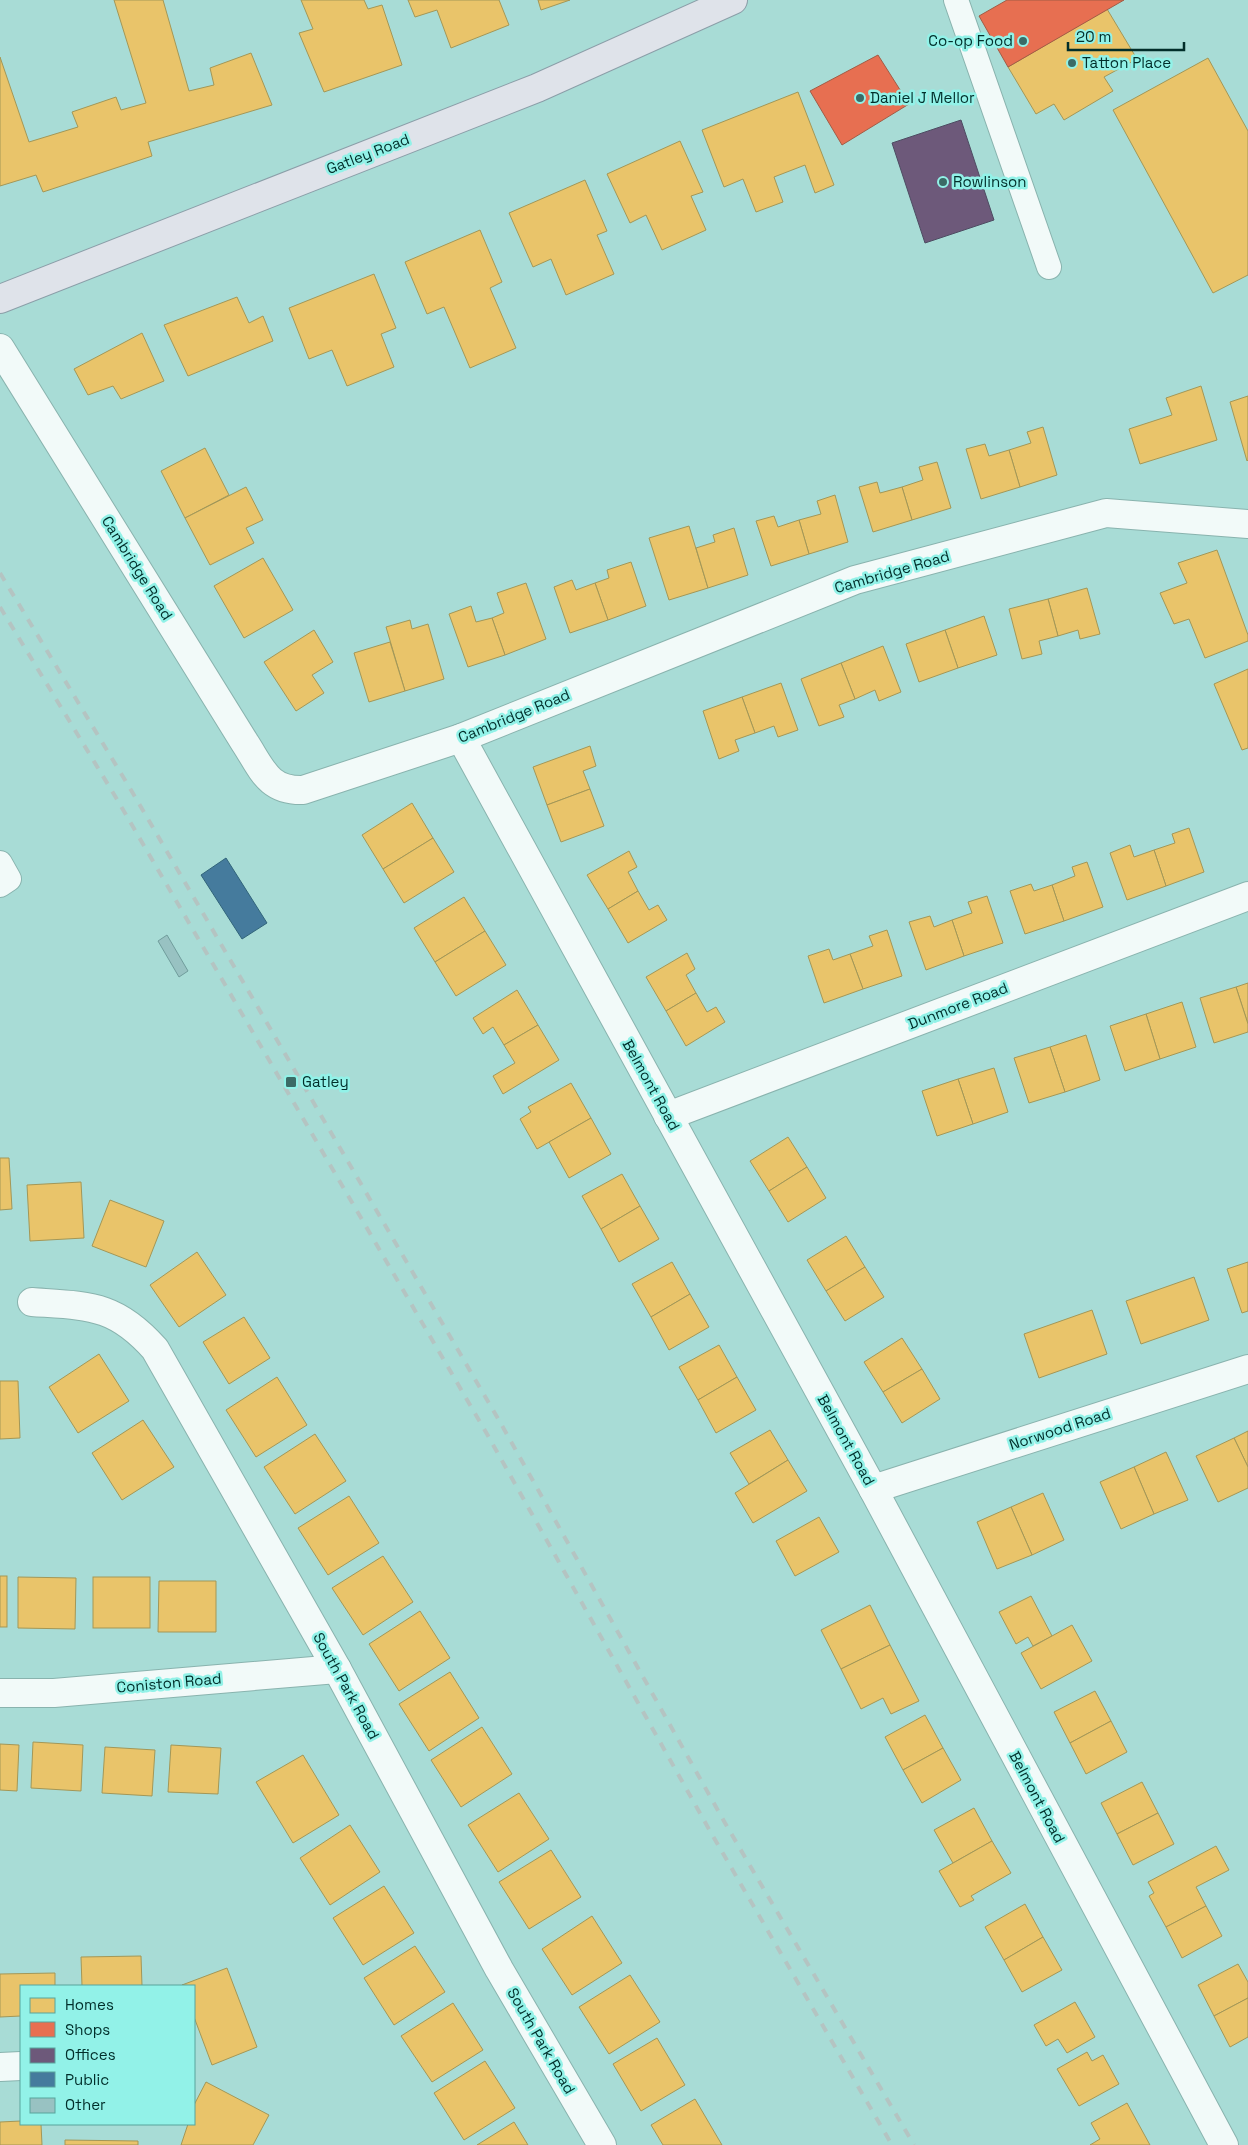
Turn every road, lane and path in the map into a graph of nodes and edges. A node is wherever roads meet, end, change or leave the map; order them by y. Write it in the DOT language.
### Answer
graph roads {
  1 [pos="734,0"];
  2 [pos="956,0"];
  3 [pos="1049,267"];
  4 [pos="0,299"];
  5 [pos="0,348"];
  6 [pos="1248,524"];
  7 [pos="461,738"];
  8 [pos="0,863"];
  9 [pos="0,885"];
  10 [pos="1248,896"];
  11 [pos="668,1116"];
  12 [pos="32,1302"];
  13 [pos="1248,1369"];
  14 [pos="873,1489"];
  15 [pos="337,1669"];
  16 [pos="0,1693"];
  17 [pos="20,2066"];
  18 [pos="0,2067"];
  19 [pos="602,2145"];
  20 [pos="1224,2145"];
  1 -- 4 [label="main road, Gatley Road"];
  2 -- 3 [label="lane"];
  5 -- 7 [label="street, Cambridge Road"];
  6 -- 7 [label="street, Cambridge Road"];
  7 -- 11 [label="street, Belmont Road"];
  8 -- 9 [label="lane"];
  10 -- 11 [label="street, Dunmore Road"];
  11 -- 14 [label="street, Belmont Road"];
  12 -- 15 [label="street, South Park Road"];
  13 -- 14 [label="street, Norwood Road"];
  14 -- 20 [label="street, Belmont Road"];
  15 -- 16 [label="street, Coniston Road"];
  15 -- 19 [label="street, South Park Road"];
  17 -- 18 [label="street"];
}
